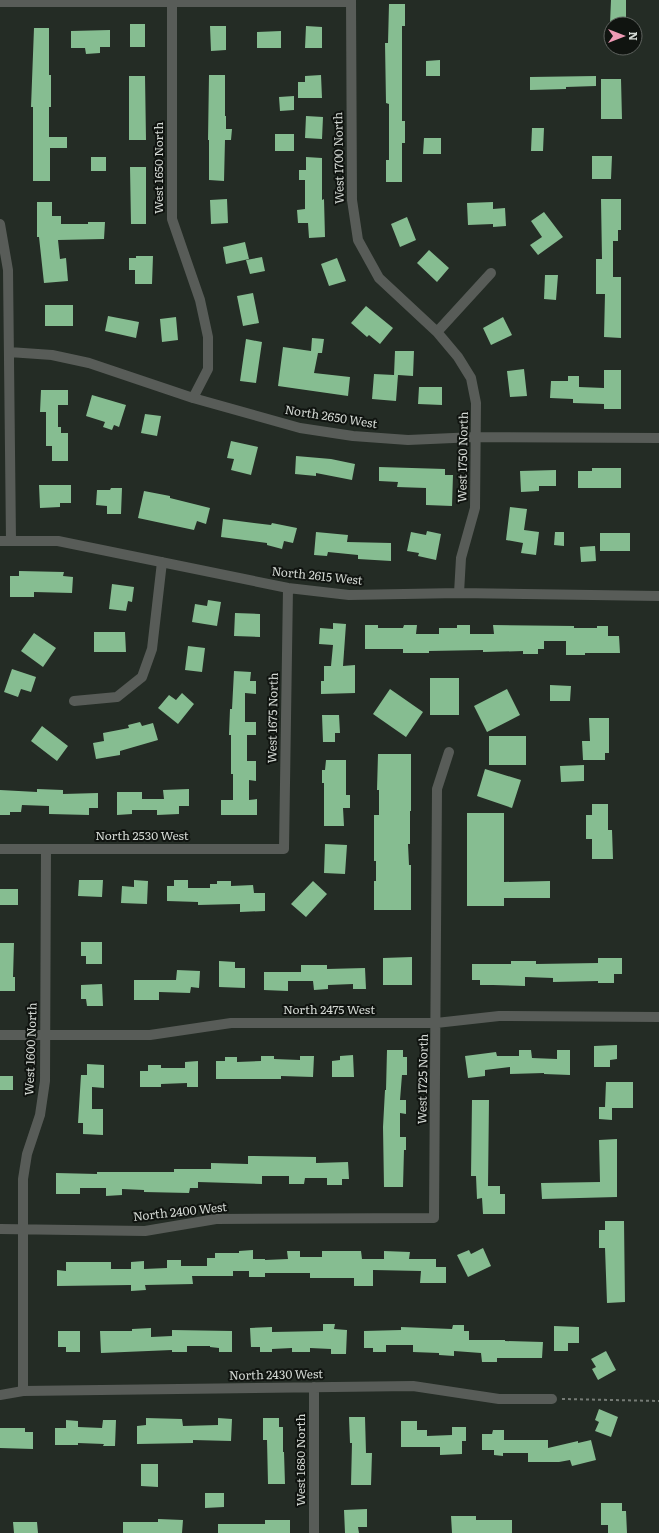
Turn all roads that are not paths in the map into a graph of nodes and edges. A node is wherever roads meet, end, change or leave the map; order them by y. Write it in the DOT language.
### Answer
graph roads {
  1 [pos="351,1"];
  2 [pos="0,2"];
  3 [pos="172,2"];
  4 [pos="0,224"];
  5 [pos="4,270"];
  6 [pos="491,273"];
  7 [pos="437,332"];
  8 [pos="9,352"];
  9 [pos="193,398"];
  10 [pos="476,437"];
  11 [pos="659,438"];
  12 [pos="0,541"];
  13 [pos="11,541"];
  14 [pos="162,562"];
  15 [pos="288,588"];
  16 [pos="459,593"];
  17 [pos="659,596"];
  18 [pos="74,700"];
  19 [pos="449,752"];
  20 [pos="0,848"];
  21 [pos="46,849"];
  22 [pos="284,849"];
  23 [pos="659,1017"];
  24 [pos="436,1023"];
  25 [pos="0,1035"];
  26 [pos="45,1035"];
  27 [pos="434,1218"];
  28 [pos="0,1229"];
  29 [pos="23,1230"];
  30 [pos="314,1387"];
  31 [pos="23,1391"];
  32 [pos="0,1395"];
  33 [pos="552,1399"];
  34 [pos="314,1533"];
  1 -- 3 [label="street"];
  1 -- 7 [label="street, West 1700 North"];
  2 -- 3 [label="street"];
  3 -- 9 [label="street, West 1650 North"];
  4 -- 5 [label="street"];
  5 -- 8 [label="street"];
  6 -- 7 [label="street"];
  7 -- 10 [label="street, West 1750 North"];
  8 -- 9 [label="street, North 2650 West"];
  8 -- 13 [label="street"];
  9 -- 10 [label="street, North 2650 West"];
  10 -- 11 [label="street, North 2650 West"];
  10 -- 16 [label="street, West 1750 North"];
  12 -- 13 [label="street, North 2615 West"];
  13 -- 14 [label="street, North 2615 West"];
  14 -- 15 [label="street, North 2615 West"];
  14 -- 18 [label="street"];
  15 -- 16 [label="street, North 2615 West"];
  15 -- 22 [label="street, West 1675 North"];
  16 -- 17 [label="street, North 2615 West"];
  19 -- 24 [label="street, West 1725 North"];
  20 -- 21 [label="street, North 2530 West"];
  21 -- 22 [label="street, North 2530 West"];
  21 -- 26 [label="street, West 1600 North"];
  23 -- 24 [label="street, North 2475 West"];
  24 -- 26 [label="street, North 2475 West"];
  24 -- 27 [label="street, West 1725 North"];
  25 -- 26 [label="street, North 2475 West"];
  26 -- 29 [label="street, West 1600 North"];
  27 -- 29 [label="street, North 2400 West"];
  28 -- 29 [label="street, North 2400 West"];
  29 -- 31 [label="street, West 1600 North"];
  30 -- 31 [label="street, North 2430 West"];
  30 -- 33 [label="street, North 2430 West"];
  30 -- 34 [label="street, West 1680 North"];
  31 -- 32 [label="street, North 2430 West"];
}
